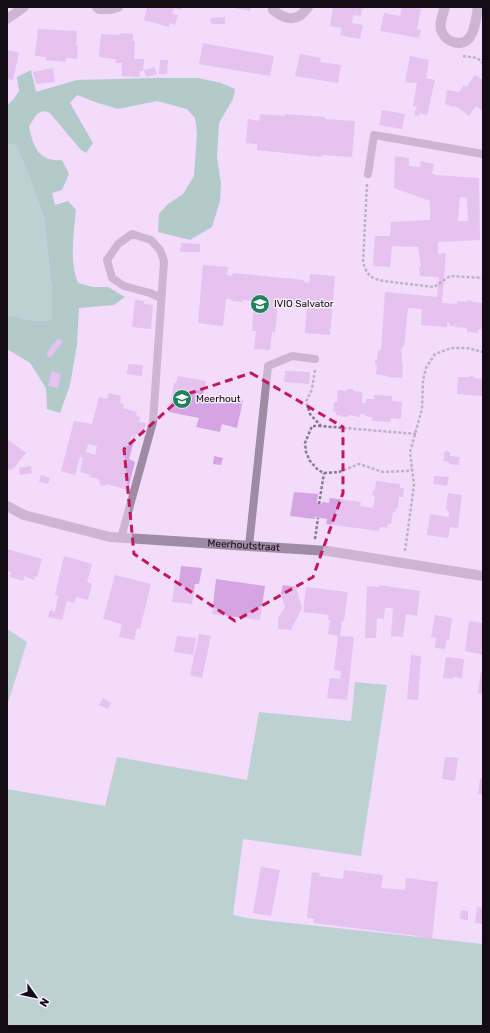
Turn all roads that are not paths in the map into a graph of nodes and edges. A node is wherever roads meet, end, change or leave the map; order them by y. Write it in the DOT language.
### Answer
graph roads {
  1 [pos="24,7"];
  2 [pos="97,7"];
  3 [pos="118,7"];
  4 [pos="273,7"];
  5 [pos="308,7"];
  6 [pos="445,7"];
  7 [pos="478,7"];
  8 [pos="7,19"];
  9 [pos="483,154"];
  10 [pos="368,174"];
  11 [pos="161,298"];
  12 [pos="315,359"];
  13 [pos="7,506"];
  14 [pos="121,538"];
  15 [pos="249,546"];
  16 [pos="483,576"];
  1 -- 8 [label="street"];
  2 -- 3 [label="street"];
  4 -- 5 [label="street"];
  6 -- 7 [label="street"];
  9 -- 10 [label="lane"];
  11 -- 11 [label="lane"];
  11 -- 14 [label="lane"];
  12 -- 15 [label="lane"];
  13 -- 14 [label="street, Meerhoutstraat"];
  14 -- 15 [label="street, Meerhoutstraat"];
  15 -- 16 [label="street, Meerhoutstraat"];
}
